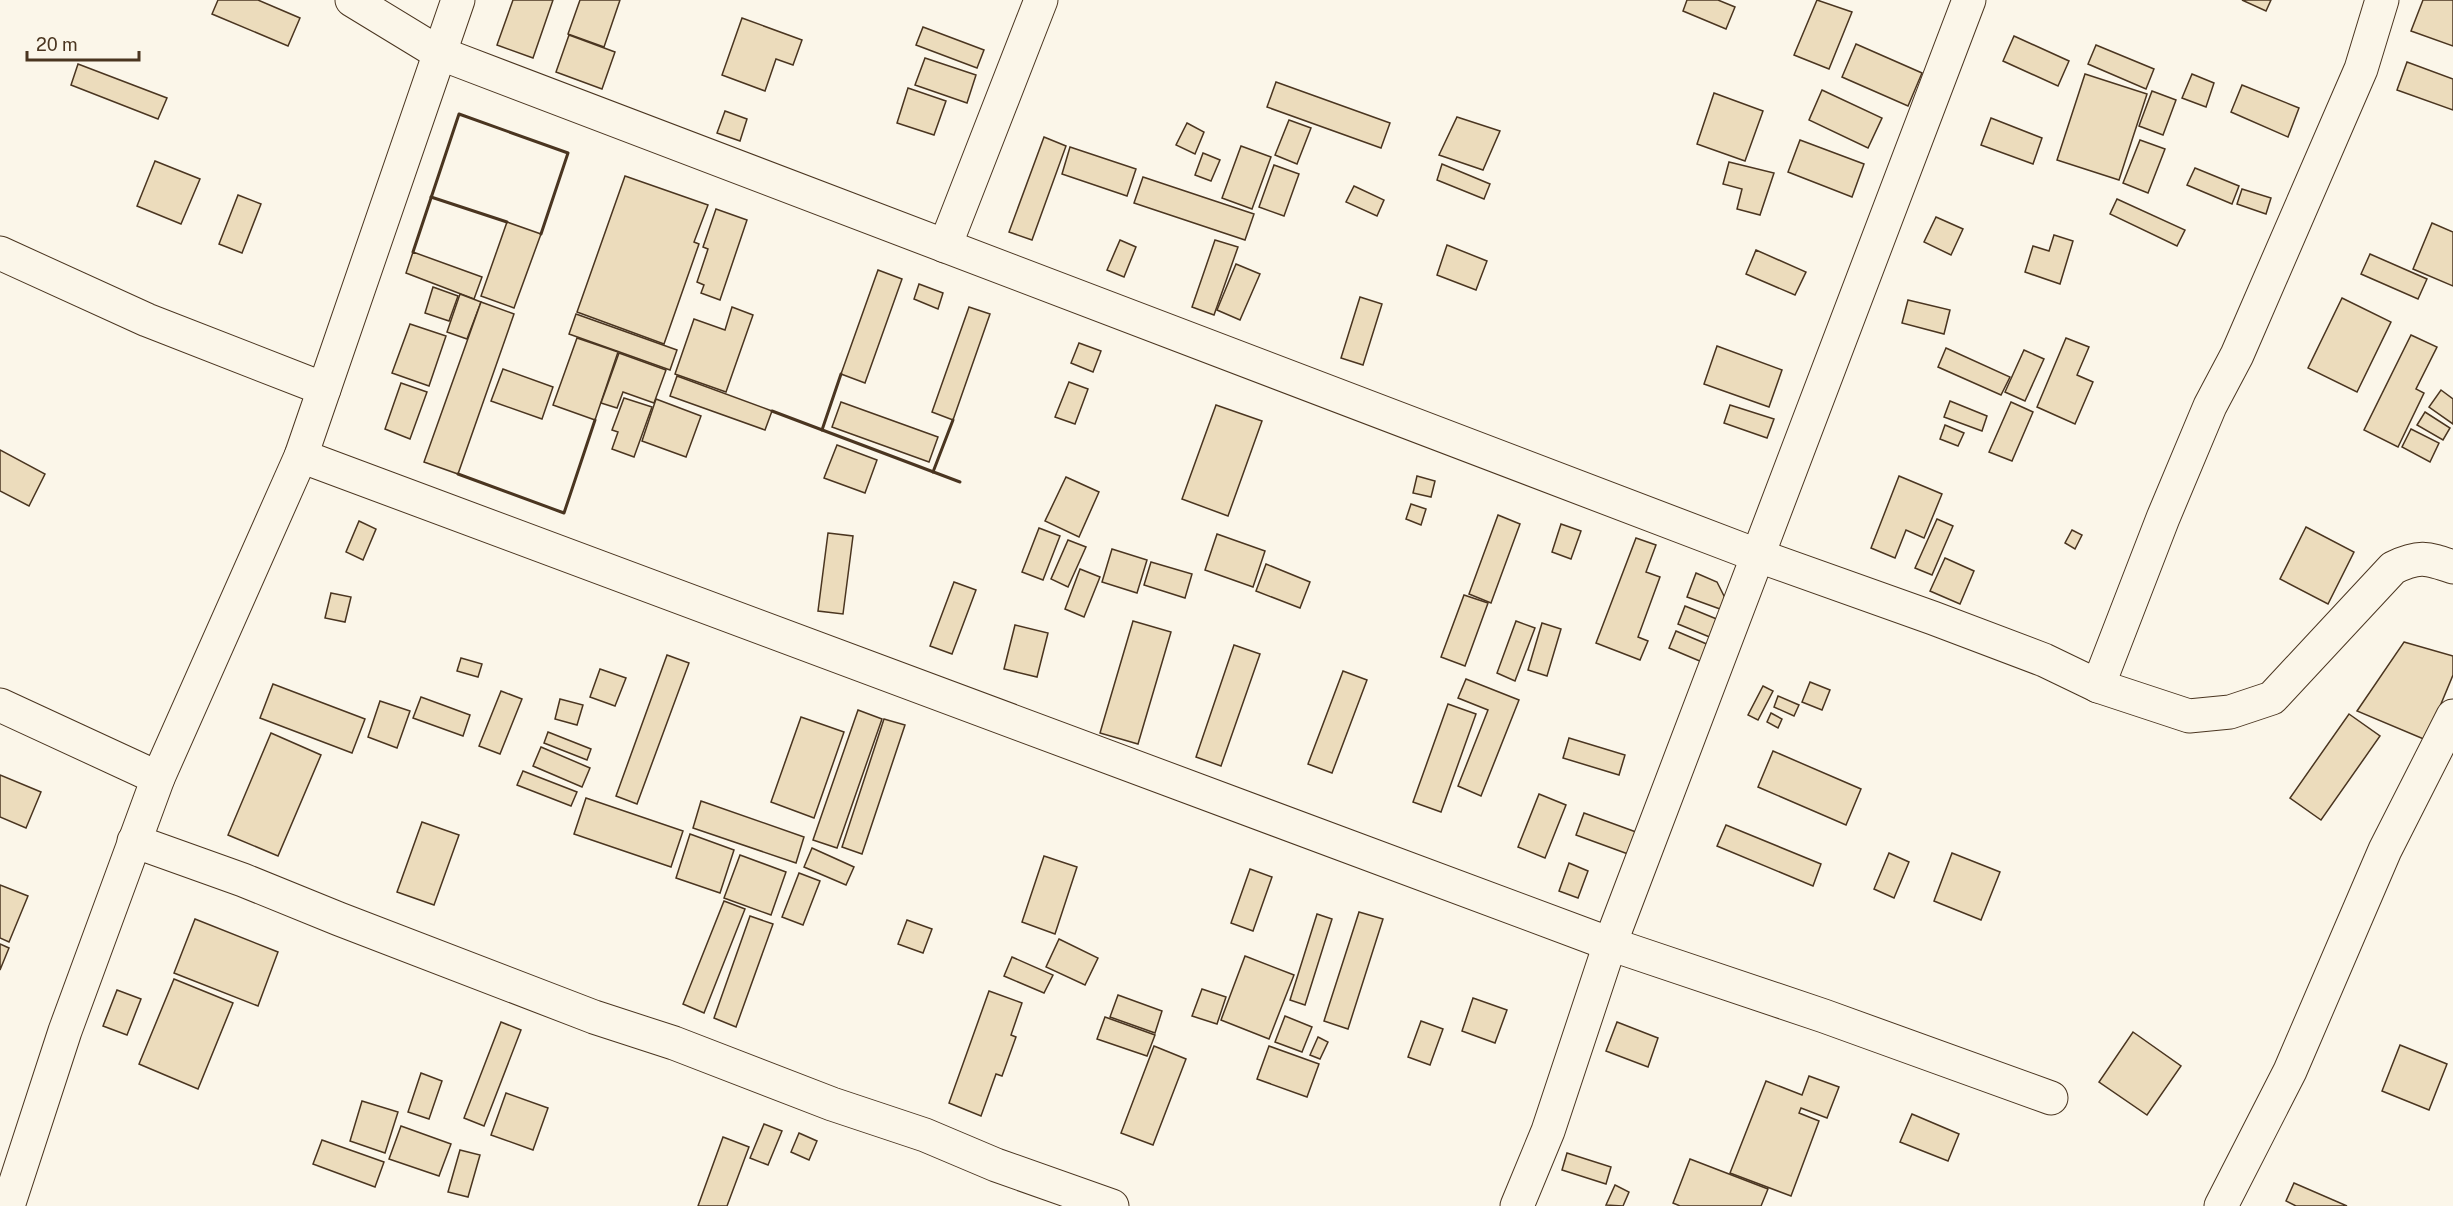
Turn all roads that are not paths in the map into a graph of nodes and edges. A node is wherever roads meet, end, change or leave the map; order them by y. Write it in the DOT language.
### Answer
graph roads {
  1 [pos="352,0"];
  2 [pos="458,0"];
  3 [pos="1041,0"];
  4 [pos="1969,0"];
  5 [pos="2382,0"];
  6 [pos="439,53"];
  7 [pos="945,246"];
  8 [pos="0,253"];
  9 [pos="324,389"];
  10 [pos="301,456"];
  11 [pos="1759,556"];
  12 [pos="2453,567"];
  13 [pos="2098,686"];
  14 [pos="0,705"];
  15 [pos="2453,716"];
  16 [pos="158,778"];
  17 [pos="134,841"];
  18 [pos="1610,944"];
  19 [pos="2051,1098"];
  20 [pos="8,1206"];
  21 [pos="1112,1206"];
  22 [pos="1517,1206"];
  23 [pos="2221,1206"];
  1 -- 6 [label="street"];
  2 -- 6 [label="street"];
  3 -- 7 [label="street"];
  4 -- 11 [label="street"];
  5 -- 13 [label="street"];
  6 -- 7 [label="street"];
  6 -- 9 [label="street"];
  7 -- 11 [label="street"];
  8 -- 9 [label="street"];
  9 -- 10 [label="street"];
  10 -- 16 [label="street"];
  10 -- 18 [label="street"];
  11 -- 13 [label="street"];
  11 -- 18 [label="street"];
  12 -- 13 [label="street"];
  14 -- 16 [label="street"];
  15 -- 23 [label="street"];
  16 -- 17 [label="street"];
  17 -- 20 [label="street"];
  17 -- 21 [label="street"];
  18 -- 19 [label="street"];
  18 -- 22 [label="street"];
}
